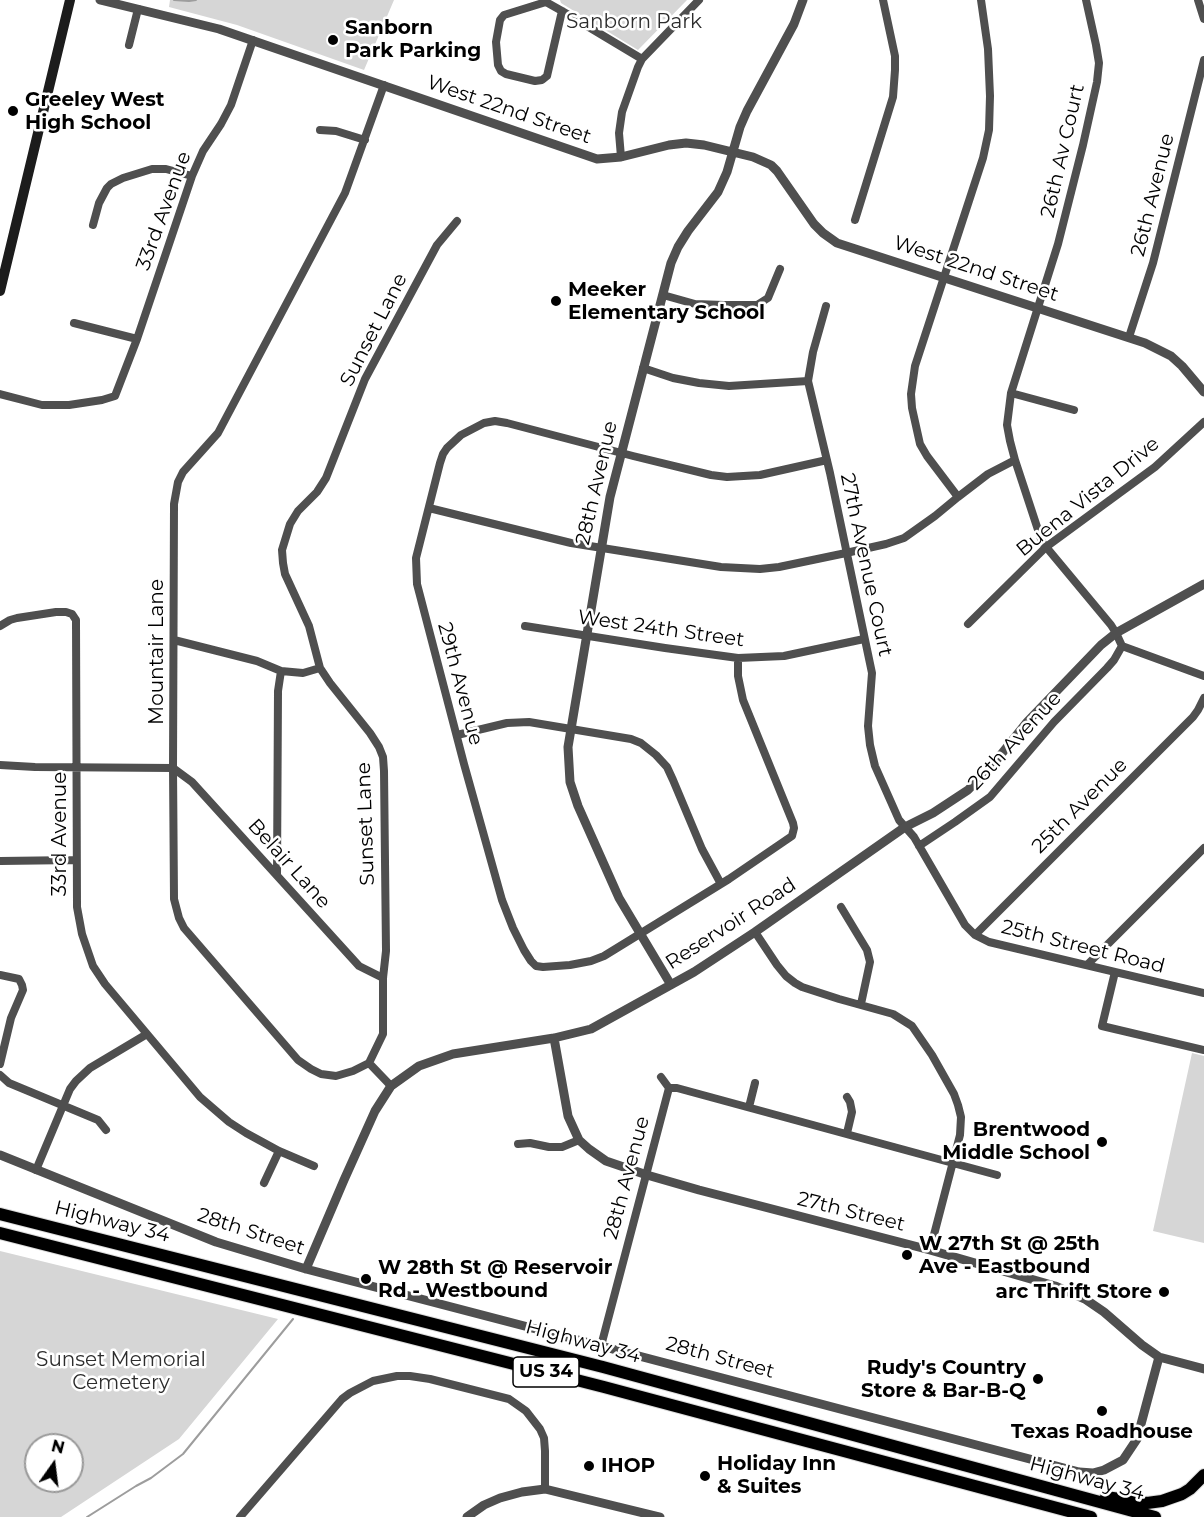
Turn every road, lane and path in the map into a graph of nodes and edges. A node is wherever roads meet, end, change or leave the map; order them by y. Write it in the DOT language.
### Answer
graph roads {
  1 [pos="70,0"];
  2 [pos="100,0"];
  3 [pos="699,0"];
  4 [pos="803,0"];
  5 [pos="883,0"];
  6 [pos="981,0"];
  7 [pos="1086,0"];
  8 [pos="1198,0"];
  9 [pos="138,9"];
  10 [pos="562,11"];
  11 [pos="1204,19"];
  12 [pos="253,40"];
  13 [pos="129,45"];
  14 [pos="642,59"];
  15 [pos="1204,60"];
  16 [pos="384,85"];
  17 [pos="320,130"];
  18 [pos="365,140"];
  19 [pos="733,152"];
  20 [pos="621,157"];
  21 [pos="192,176"];
  22 [pos="855,220"];
  23 [pos="457,221"];
  24 [pos="93,225"];
  25 [pos="780,269"];
  26 [pos="943,278"];
  27 [pos="0,291"];
  28 [pos="663,295"];
  29 [pos="826,306"];
  30 [pos="1038,308"];
  31 [pos="74,322"];
  32 [pos="1130,337"];
  33 [pos="137,339"];
  34 [pos="643,368"];
  35 [pos="808,381"];
  36 [pos="1202,386"];
  37 [pos="1011,393"];
  38 [pos="0,394"];
  39 [pos="1074,410"];
  40 [pos="1204,422"];
  41 [pos="621,453"];
  42 [pos="826,460"];
  43 [pos="1015,460"];
  44 [pos="958,496"];
  45 [pos="429,508"];
  46 [pos="1046,547"];
  47 [pos="601,548"];
  48 [pos="846,554"];
  49 [pos="1204,584"];
  50 [pos="968,624"];
  51 [pos="0,626"];
  52 [pos="525,626"];
  53 [pos="1116,633"];
  54 [pos="586,636"];
  55 [pos="864,639"];
  56 [pos="174,640"];
  57 [pos="1122,646"];
  58 [pos="738,658"];
  59 [pos="320,668"];
  60 [pos="281,671"];
  61 [pos="1204,676"];
  62 [pos="1204,698"];
  63 [pos="571,729"];
  64 [pos="457,735"];
  65 [pos="0,765"];
  66 [pos="77,767"];
  67 [pos="173,768"];
  68 [pos="905,827"];
  69 [pos="919,846"];
  70 [pos="1204,848"];
  71 [pos="76,860"];
  72 [pos="0,861"];
  73 [pos="277,875"];
  74 [pos="721,884"];
  75 [pos="841,907"];
  76 [pos="755,932"];
  77 [pos="640,933"];
  78 [pos="975,935"];
  79 [pos="1087,965"];
  80 [pos="1115,972"];
  81 [pos="0,975"];
  82 [pos="383,978"];
  83 [pos="671,985"];
  84 [pos="1204,993"];
  85 [pos="861,1004"];
  86 [pos="147,1034"];
  87 [pos="554,1038"];
  88 [pos="1204,1050"];
  89 [pos="369,1063"];
  90 [pos="0,1064"];
  91 [pos="0,1075"];
  92 [pos="661,1077"];
  93 [pos="755,1083"];
  94 [pos="392,1086"];
  95 [pos="669,1088"];
  96 [pos="847,1097"];
  97 [pos="63,1105"];
  98 [pos="749,1107"];
  99 [pos="106,1130"];
  100 [pos="847,1133"];
  101 [pos="579,1140"];
  102 [pos="519,1144"];
  103 [pos="279,1151"];
  104 [pos="0,1155"];
  105 [pos="953,1162"];
  106 [pos="314,1166"];
  107 [pos="36,1170"];
  108 [pos="998,1174"];
  109 [pos="647,1175"];
  110 [pos="264,1183"];
  111 [pos="0,1214"];
  112 [pos="0,1233"];
  113 [pos="930,1251"];
  114 [pos="306,1269"];
  115 [pos="601,1346"];
  116 [pos="1159,1358"];
  117 [pos="1204,1369"];
  118 [pos="1204,1475"];
  119 [pos="545,1489"];
  120 [pos="1064,1492"];
  121 [pos="1047,1505"];
  122 [pos="621,1512"];
  123 [pos="240,1517"];
  124 [pos="468,1517"];
  125 [pos="660,1517"];
  126 [pos="1075,1517"];
  127 [pos="1091,1517"];
  128 [pos="1155,1517"];
  1 -- 27 [label="main road"];
  2 -- 9 [label="street, West 22nd Street"];
  3 -- 14 [label="street"];
  4 -- 19 [label="street, 28th Avenue"];
  5 -- 22 [label="street"];
  6 -- 26 [label="street"];
  7 -- 30 [label="street, 26th Av Court"];
  8 -- 11 [label="street"];
  9 -- 12 [label="street, West 22nd Street"];
  9 -- 13 [label="street"];
  10 -- 10 [label="street"];
  10 -- 14 [label="street"];
  12 -- 16 [label="street, West 22nd Street"];
  12 -- 21 [label="street, 33rd Avenue"];
  14 -- 20 [label="street"];
  15 -- 32 [label="street, 26th Avenue"];
  16 -- 18 [label="street, Mountair Lane"];
  16 -- 20 [label="street, West 22nd Street"];
  17 -- 18 [label="street"];
  18 -- 56 [label="street, Mountair Lane"];
  19 -- 20 [label="street, West 22nd Street"];
  19 -- 26 [label="street, West 22nd Street"];
  19 -- 28 [label="street, 28th Avenue"];
  21 -- 24 [label="street"];
  21 -- 33 [label="street, 33rd Avenue"];
  23 -- 59 [label="street, Sunset Lane"];
  25 -- 28 [label="street"];
  26 -- 30 [label="street, West 22nd Street"];
  26 -- 44 [label="street"];
  28 -- 34 [label="street, 28th Avenue"];
  29 -- 35 [label="street, 27th Avenue Court"];
  30 -- 32 [label="street, West 22nd Street"];
  30 -- 37 [label="street, 26th Av Court"];
  31 -- 33 [label="street"];
  32 -- 36 [label="street, West 22nd Street"];
  33 -- 38 [label="street, 33rd Avenue"];
  34 -- 35 [label="street"];
  34 -- 41 [label="street, 28th Avenue"];
  35 -- 42 [label="street, 27th Avenue Court"];
  37 -- 39 [label="street"];
  37 -- 43 [label="street, 26th Av Court"];
  40 -- 46 [label="street, Buena Vista Drive"];
  41 -- 42 [label="street"];
  41 -- 45 [label="street, 29th Avenue"];
  41 -- 47 [label="street, 28th Avenue"];
  42 -- 48 [label="street, 27th Avenue Court"];
  43 -- 44 [label="street"];
  43 -- 46 [label="street, 26th Av Court"];
  44 -- 48 [label="street"];
  45 -- 47 [label="street"];
  45 -- 64 [label="street, 29th Avenue"];
  46 -- 50 [label="street, Buena Vista Drive"];
  46 -- 53 [label="street, 26th Av Court"];
  47 -- 48 [label="street"];
  47 -- 54 [label="street, 28th Avenue"];
  48 -- 55 [label="street, 27th Avenue Court"];
  49 -- 53 [label="street, Reservoir Road"];
  51 -- 66 [label="street, 33rd Avenue"];
  52 -- 54 [label="street, West 24th Street"];
  53 -- 57 [label="street, 26th Av Court"];
  53 -- 68 [label="street, Reservoir Road"];
  54 -- 58 [label="street, West 24th Street"];
  54 -- 63 [label="street, 28th Avenue"];
  55 -- 58 [label="street, West 24th Street"];
  55 -- 68 [label="street, 27th Avenue Court"];
  56 -- 60 [label="street"];
  56 -- 67 [label="street, Mountair Lane"];
  57 -- 61 [label="street"];
  57 -- 69 [label="street, 26th Avenue"];
  58 -- 74 [label="street"];
  59 -- 60 [label="street"];
  59 -- 82 [label="street, Sunset Lane"];
  60 -- 73 [label="street"];
  62 -- 78 [label="street, 25th Avenue"];
  63 -- 64 [label="street"];
  63 -- 74 [label="street"];
  63 -- 77 [label="street, 28th Avenue"];
  64 -- 77 [label="street, 29th Avenue"];
  65 -- 66 [label="street"];
  66 -- 67 [label="street"];
  66 -- 71 [label="street, 33rd Avenue"];
  67 -- 73 [label="street, Belair Lane"];
  67 -- 89 [label="street, Mountair Lane"];
  68 -- 69 [label="street, 25th Street Road"];
  68 -- 76 [label="street, Reservoir Road"];
  69 -- 78 [label="street, 25th Street Road"];
  70 -- 79 [label="street"];
  71 -- 72 [label="street"];
  71 -- 86 [label="street, 33rd Avenue"];
  73 -- 82 [label="street, Belair Lane"];
  74 -- 77 [label="street"];
  75 -- 85 [label="street"];
  76 -- 83 [label="street, Reservoir Road"];
  76 -- 85 [label="street"];
  77 -- 83 [label="street, 28th Avenue"];
  78 -- 79 [label="street, 25th Street Road"];
  79 -- 80 [label="street, 25th Street Road"];
  80 -- 84 [label="street, 25th Street Road"];
  80 -- 88 [label="street"];
  81 -- 90 [label="street"];
  82 -- 89 [label="street, Sunset Lane"];
  83 -- 87 [label="street, Reservoir Road"];
  85 -- 105 [label="street"];
  86 -- 97 [label="street"];
  86 -- 103 [label="street, 33rd Avenue"];
  87 -- 94 [label="street, Reservoir Road"];
  87 -- 101 [label="street, 27th Street"];
  89 -- 94 [label="street"];
  91 -- 97 [label="street"];
  92 -- 95 [label="street"];
  93 -- 98 [label="street"];
  94 -- 114 [label="street, Reservoir Road"];
  95 -- 98 [label="street"];
  95 -- 109 [label="street, 28th Avenue"];
  96 -- 100 [label="street"];
  97 -- 99 [label="street"];
  97 -- 107 [label="street"];
  98 -- 100 [label="street"];
  100 -- 105 [label="street"];
  101 -- 102 [label="street"];
  101 -- 109 [label="street, 27th Street"];
  103 -- 106 [label="street, 33rd Avenue"];
  103 -- 110 [label="street"];
  104 -- 107 [label="street, 28th Street"];
  105 -- 108 [label="street"];
  105 -- 113 [label="street"];
  107 -- 114 [label="street, 28th Street"];
  109 -- 113 [label="street, 27th Street"];
  109 -- 115 [label="street, 28th Avenue"];
  111 -- 120 [label="highway, Highway 34 / US 34"];
  112 -- 121 [label="highway, Highway 34 / US 34"];
  113 -- 116 [label="street, 27th Street"];
  114 -- 115 [label="street, 28th Street"];
  115 -- 116 [label="street, 28th Street"];
  116 -- 117 [label="street, 27th Street"];
  118 -- 120 [label="highway"];
  119 -- 122 [label="street"];
  119 -- 123 [label="street"];
  119 -- 124 [label="street"];
  120 -- 128 [label="highway, Highway 34 / US 34"];
  121 -- 126 [label="highway"];
  121 -- 127 [label="highway, Highway 34 / US 34"];
  122 -- 125 [label="street"];
}
